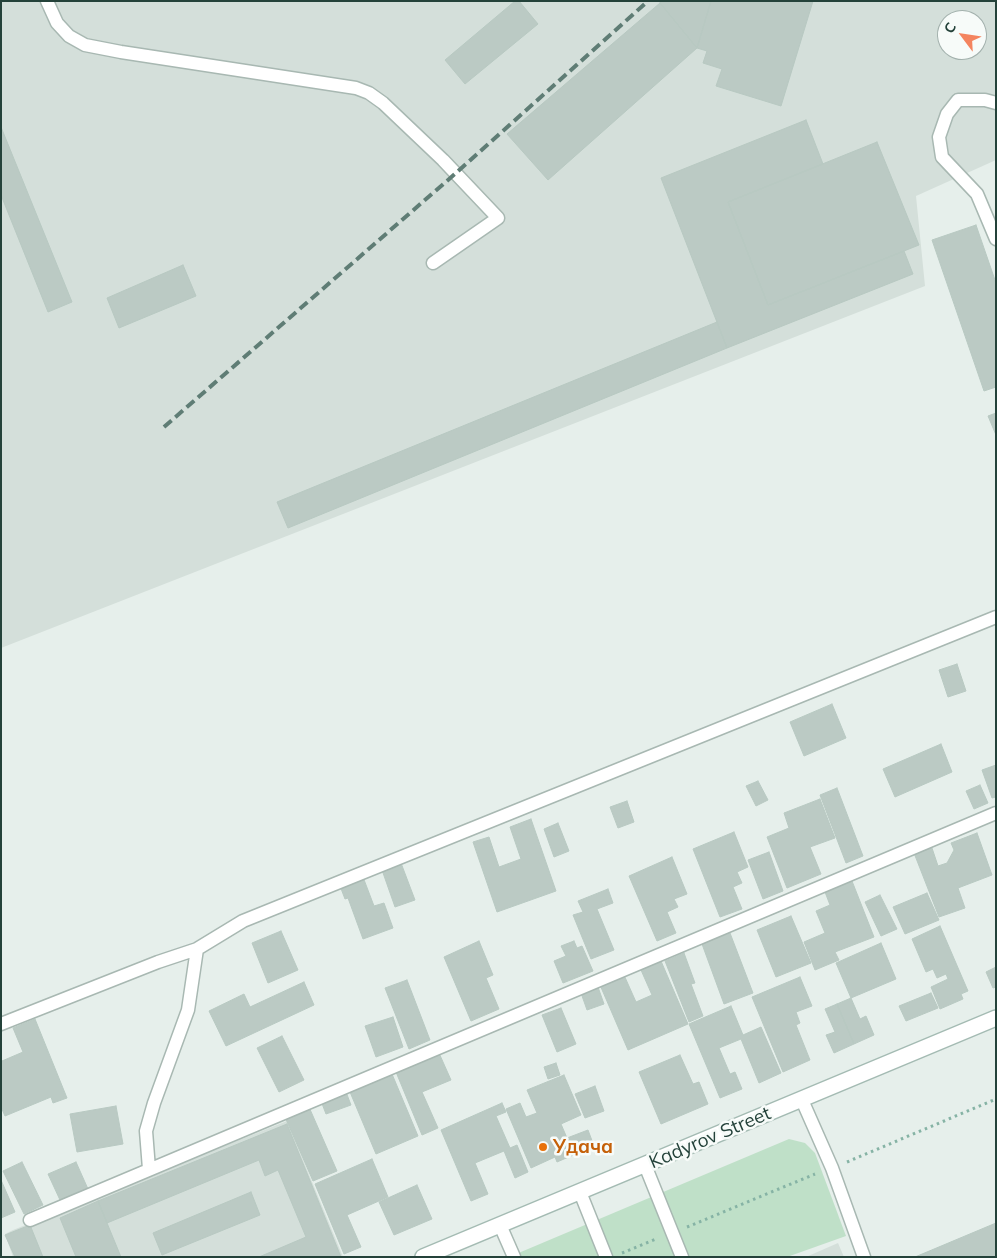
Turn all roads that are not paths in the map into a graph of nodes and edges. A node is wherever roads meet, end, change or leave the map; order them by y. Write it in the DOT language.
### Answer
graph roads {
  1 [pos="47,1"];
  2 [pos="996,103"];
  3 [pos="996,239"];
  4 [pos="433,263"];
  5 [pos="996,617"];
  6 [pos="996,813"];
  7 [pos="197,949"];
  8 [pos="996,1018"];
  9 [pos="1,1024"];
  10 [pos="802,1100"];
  11 [pos="645,1165"];
  12 [pos="149,1169"];
  13 [pos="580,1192"];
  14 [pos="30,1220"];
  15 [pos="500,1225"];
  16 [pos="423,1257"];
  17 [pos="514,1257"];
  18 [pos="606,1257"];
  19 [pos="682,1257"];
  20 [pos="864,1257"];
  1 -- 4 [label="lane"];
  2 -- 3 [label="lane"];
  5 -- 7 [label="lane"];
  6 -- 12 [label="lane"];
  7 -- 9 [label="lane"];
  7 -- 12 [label="lane"];
  8 -- 10 [label="street, Kadyrov Street"];
  10 -- 11 [label="street, Kadyrov Street"];
  10 -- 20 [label="lane"];
  11 -- 13 [label="street, Kadyrov Street"];
  11 -- 19 [label="lane"];
  12 -- 14 [label="lane"];
  13 -- 15 [label="street, Kadyrov Street"];
  13 -- 18 [label="lane"];
  15 -- 16 [label="street, Kadyrov Street"];
  15 -- 17 [label="lane"];
}
